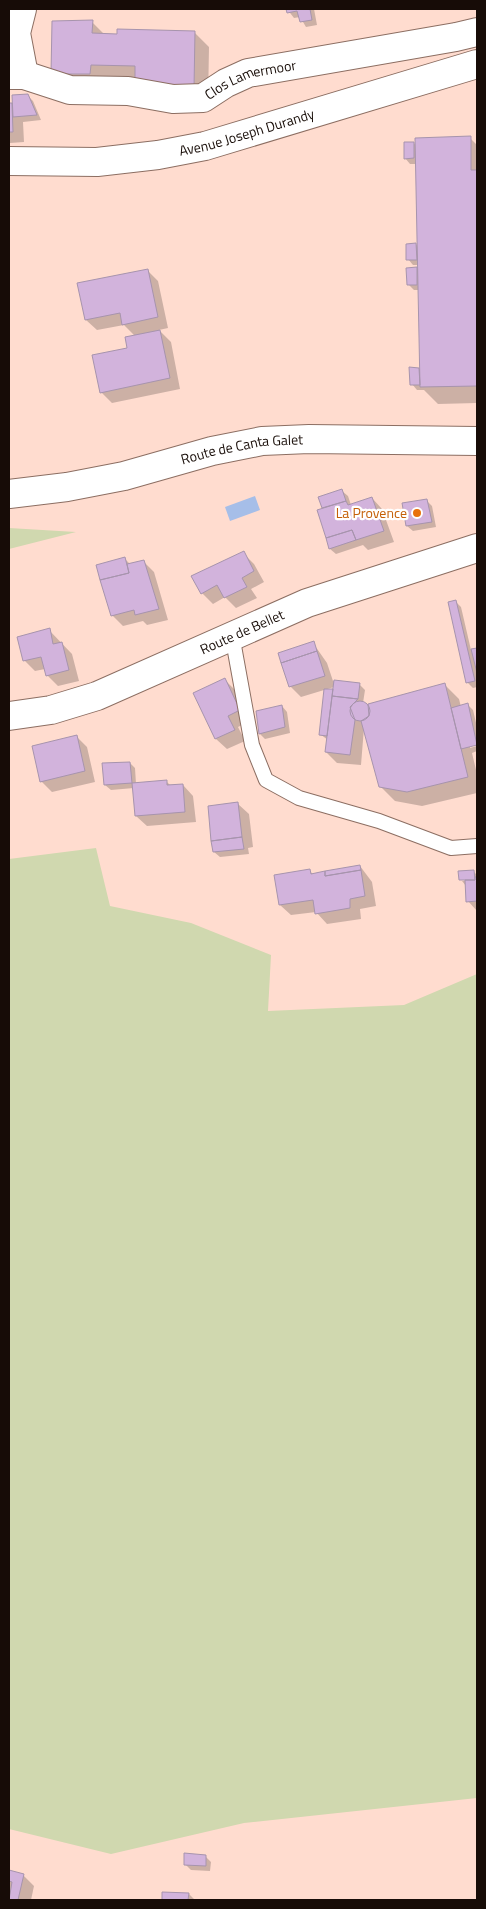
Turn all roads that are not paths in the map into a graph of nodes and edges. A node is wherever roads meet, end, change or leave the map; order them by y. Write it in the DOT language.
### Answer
graph roads {
  1 [pos="22,9"];
  2 [pos="477,32"];
  3 [pos="477,64"];
  4 [pos="16,75"];
  5 [pos="9,162"];
  6 [pos="477,441"];
  7 [pos="9,494"];
  8 [pos="477,548"];
  9 [pos="232,635"];
  10 [pos="9,716"];
  11 [pos="477,846"];
  1 -- 4 [label="street, Clos Lamermoor"];
  2 -- 4 [label="street, Clos Lamermoor"];
  3 -- 5 [label="street, Avenue Joseph Durandy"];
  6 -- 7 [label="street, Route de Canta Galet"];
  8 -- 9 [label="street, Route de Bellet"];
  9 -- 10 [label="street, Route de Bellet"];
  9 -- 11 [label="lane"];
}
